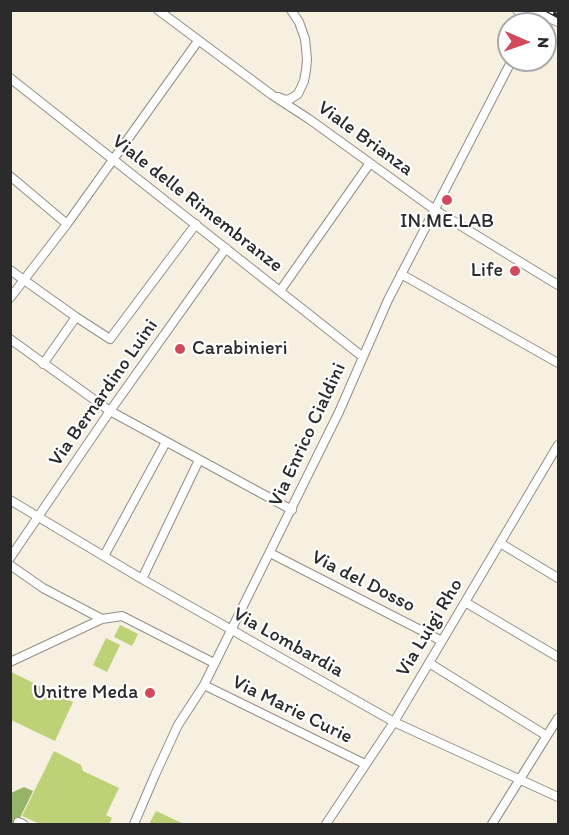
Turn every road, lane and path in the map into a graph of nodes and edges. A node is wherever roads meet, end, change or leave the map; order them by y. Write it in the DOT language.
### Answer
graph roads {
  1 [pos="158,10"];
  2 [pos="291,10"];
  3 [pos="198,41"];
  4 [pos="506,72"];
  5 [pos="10,78"];
  6 [pos="301,88"];
  7 [pos="272,95"];
  8 [pos="309,119"];
  9 [pos="113,159"];
  10 [pos="370,163"];
  11 [pos="10,176"];
  12 [pos="435,210"];
  13 [pos="67,224"];
  14 [pos="196,224"];
  15 [pos="226,248"];
  16 [pos="10,270"];
  17 [pos="401,274"];
  18 [pos="24,281"];
  19 [pos="558,285"];
  20 [pos="280,291"];
  21 [pos="10,298"];
  22 [pos="76,317"];
  23 [pos="10,339"];
  24 [pos="363,357"];
  25 [pos="43,363"];
  26 [pos="558,363"];
  27 [pos="110,411"];
  28 [pos="166,442"];
  29 [pos="558,445"];
  30 [pos="199,460"];
  31 [pos="10,500"];
  32 [pos="292,510"];
  33 [pos="38,517"];
  34 [pos="500,543"];
  35 [pos="270,553"];
  36 [pos="104,556"];
  37 [pos="10,558"];
  38 [pos="10,565"];
  39 [pos="558,578"];
  40 [pos="142,579"];
  41 [pos="465,602"];
  42 [pos="102,619"];
  43 [pos="231,631"];
  44 [pos="442,641"];
  45 [pos="558,657"];
  46 [pos="10,662"];
  47 [pos="214,663"];
  48 [pos="429,663"];
  49 [pos="204,685"];
  50 [pos="558,718"];
  51 [pos="393,722"];
  52 [pos="547,736"];
  53 [pos="365,764"];
  54 [pos="521,779"];
  55 [pos="558,797"];
  56 [pos="135,825"];
  57 [pos="326,825"];
  58 [pos="492,825"];
  1 -- 3 [label="street, Viale Brianza"];
  2 -- 6 [label="street"];
  3 -- 7 [label="street, Viale Brianza"];
  3 -- 9 [label="street"];
  4 -- 12 [label="street, Via Enrico Cialdini"];
  5 -- 9 [label="street, Viale delle Rimembranze"];
  6 -- 7 [label="street"];
  6 -- 8 [label="street"];
  7 -- 8 [label="street, Viale Brianza"];
  8 -- 10 [label="street, Viale Brianza"];
  9 -- 13 [label="street"];
  9 -- 14 [label="street, Viale delle Rimembranze"];
  10 -- 12 [label="street, Viale Brianza"];
  10 -- 20 [label="street"];
  11 -- 13 [label="street"];
  12 -- 17 [label="street, Via Enrico Cialdini"];
  12 -- 19 [label="street, Viale Brianza"];
  13 -- 18 [label="street"];
  14 -- 15 [label="street, Viale delle Rimembranze"];
  14 -- 22 [label="street"];
  15 -- 20 [label="street, Viale delle Rimembranze"];
  15 -- 27 [label="street, Via Bernardino Luini"];
  16 -- 18 [label="street"];
  17 -- 24 [label="street, Via Enrico Cialdini"];
  17 -- 26 [label="street"];
  18 -- 21 [label="street"];
  18 -- 22 [label="street"];
  20 -- 24 [label="street, Viale delle Rimembranze"];
  22 -- 25 [label="street"];
  23 -- 25 [label="street"];
  24 -- 32 [label="street, Via Enrico Cialdini"];
  25 -- 27 [label="street"];
  27 -- 28 [label="street"];
  27 -- 33 [label="street, Via Bernardino Luini"];
  28 -- 30 [label="street"];
  28 -- 36 [label="street"];
  29 -- 34 [label="street, Via Luigi Rho"];
  30 -- 32 [label="street"];
  30 -- 40 [label="street"];
  31 -- 33 [label="street, Via Lombardia"];
  32 -- 35 [label="street, Via Enrico Cialdini"];
  33 -- 36 [label="street, Via Lombardia"];
  33 -- 37 [label="street, Via Bernardino Luini"];
  34 -- 39 [label="street"];
  34 -- 41 [label="street, Via Luigi Rho"];
  35 -- 43 [label="street, Via Enrico Cialdini"];
  35 -- 44 [label="street, Via del Dosso"];
  36 -- 40 [label="street, Via Lombardia"];
  38 -- 42 [label="street"];
  40 -- 43 [label="street, Via Lombardia"];
  41 -- 44 [label="street, Via Luigi Rho"];
  41 -- 45 [label="street"];
  42 -- 46 [label="street"];
  42 -- 47 [label="street"];
  43 -- 47 [label="street, Via Enrico Cialdini"];
  43 -- 51 [label="street, Via Lombardia"];
  44 -- 48 [label="street, Via Luigi Rho"];
  47 -- 49 [label="street, Via Enrico Cialdini"];
  48 -- 51 [label="street, Via Luigi Rho"];
  48 -- 52 [label="street"];
  49 -- 53 [label="street, Via Marie Curie"];
  49 -- 56 [label="street, Via Enrico Cialdini"];
  50 -- 52 [label="street"];
  51 -- 53 [label="street, Via Luigi Rho"];
  51 -- 54 [label="street, Via Lombardia"];
  52 -- 54 [label="street"];
  53 -- 57 [label="street, Via Luigi Rho"];
  54 -- 55 [label="street, Via Lombardia"];
  54 -- 58 [label="street"];
}
